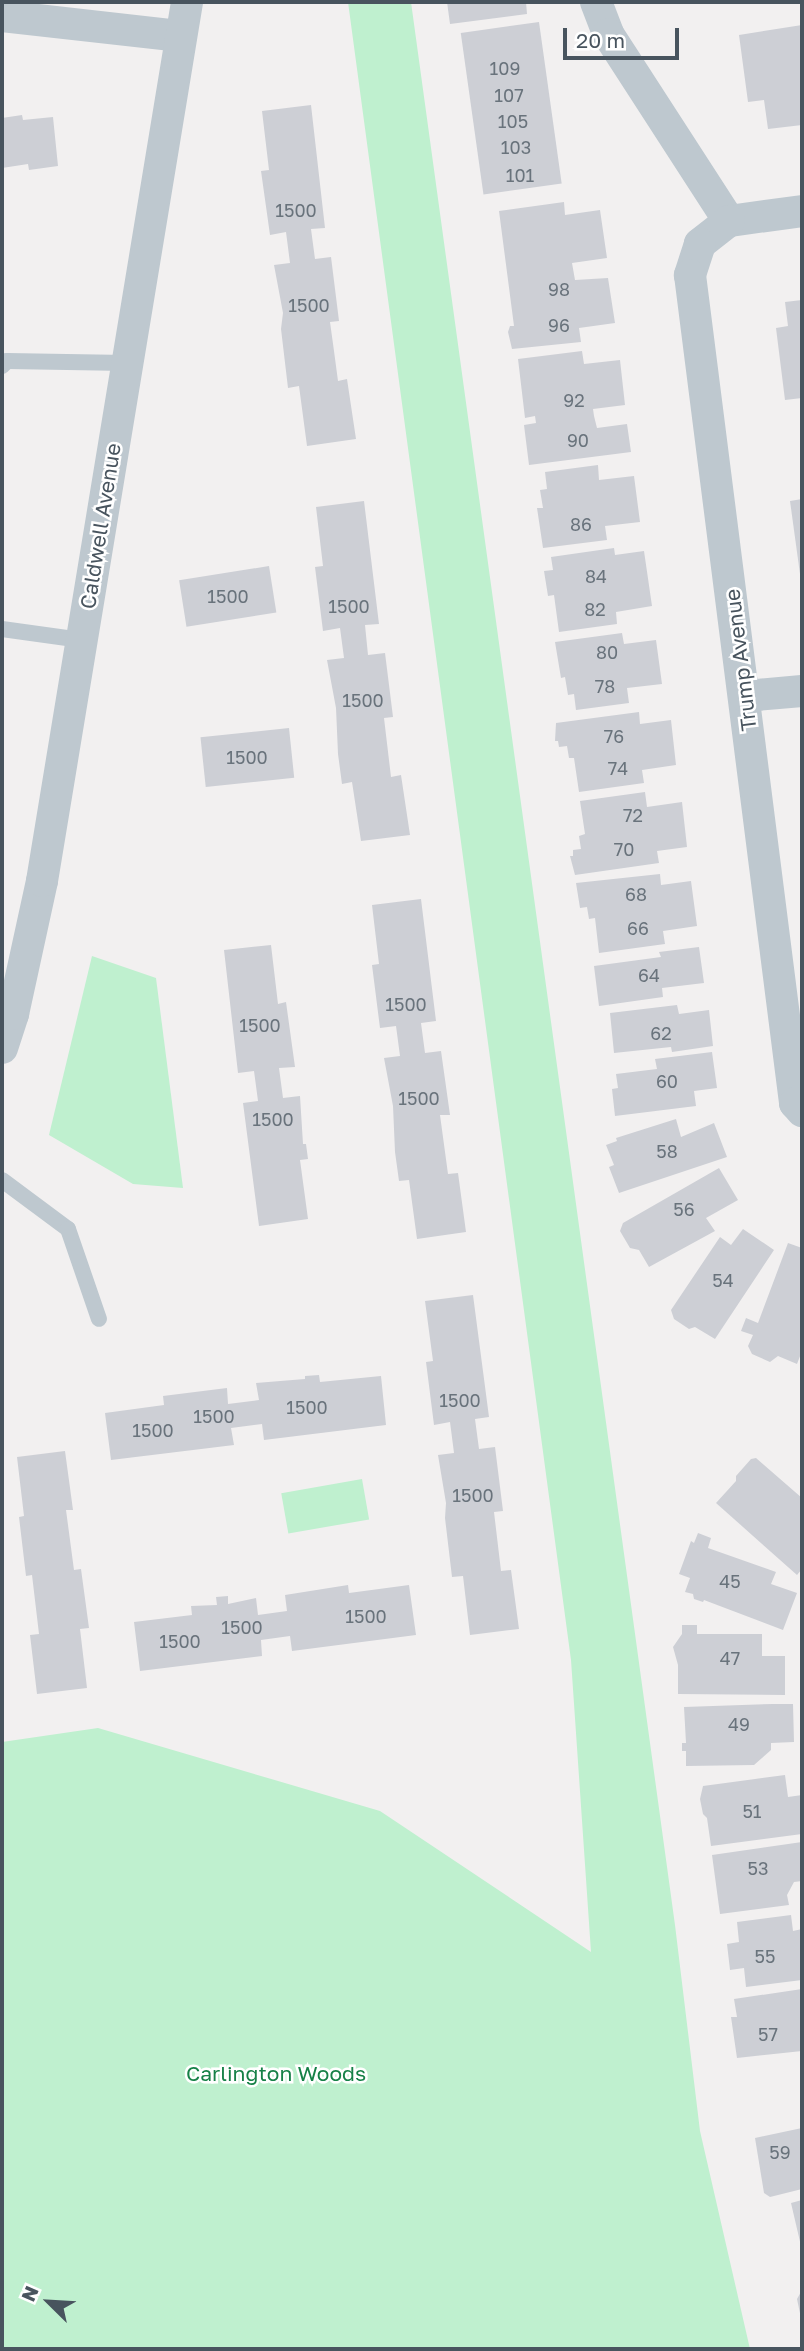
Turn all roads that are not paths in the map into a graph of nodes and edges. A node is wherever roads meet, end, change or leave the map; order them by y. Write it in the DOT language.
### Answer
graph roads {
  1 [pos="187,2"];
  2 [pos="596,2"];
  3 [pos="2,16"];
  4 [pos="181,37"];
  5 [pos="802,211"];
  6 [pos="729,221"];
  7 [pos="127,363"];
  8 [pos="2,366"];
  9 [pos="2,629"];
  10 [pos="81,640"];
  11 [pos="802,691"];
  12 [pos="745,696"];
  13 [pos="7,1012"];
  14 [pos="2,1048"];
  15 [pos="802,1111"];
  16 [pos="2,1180"];
  17 [pos="99,1320"];
  1 -- 4 [label="street, Caldwell Avenue"];
  2 -- 6 [label="street"];
  3 -- 4 [label="street"];
  4 -- 7 [label="street, Caldwell Avenue"];
  5 -- 6 [label="street"];
  6 -- 12 [label="street, Trump Avenue"];
  7 -- 8 [label="lane"];
  7 -- 10 [label="street, Caldwell Avenue"];
  9 -- 10 [label="lane"];
  10 -- 13 [label="street, Caldwell Avenue"];
  11 -- 12 [label="street"];
  12 -- 15 [label="street, Trump Avenue"];
  13 -- 14 [label="street, Caldwell Avenue"];
  16 -- 17 [label="lane"];
}
